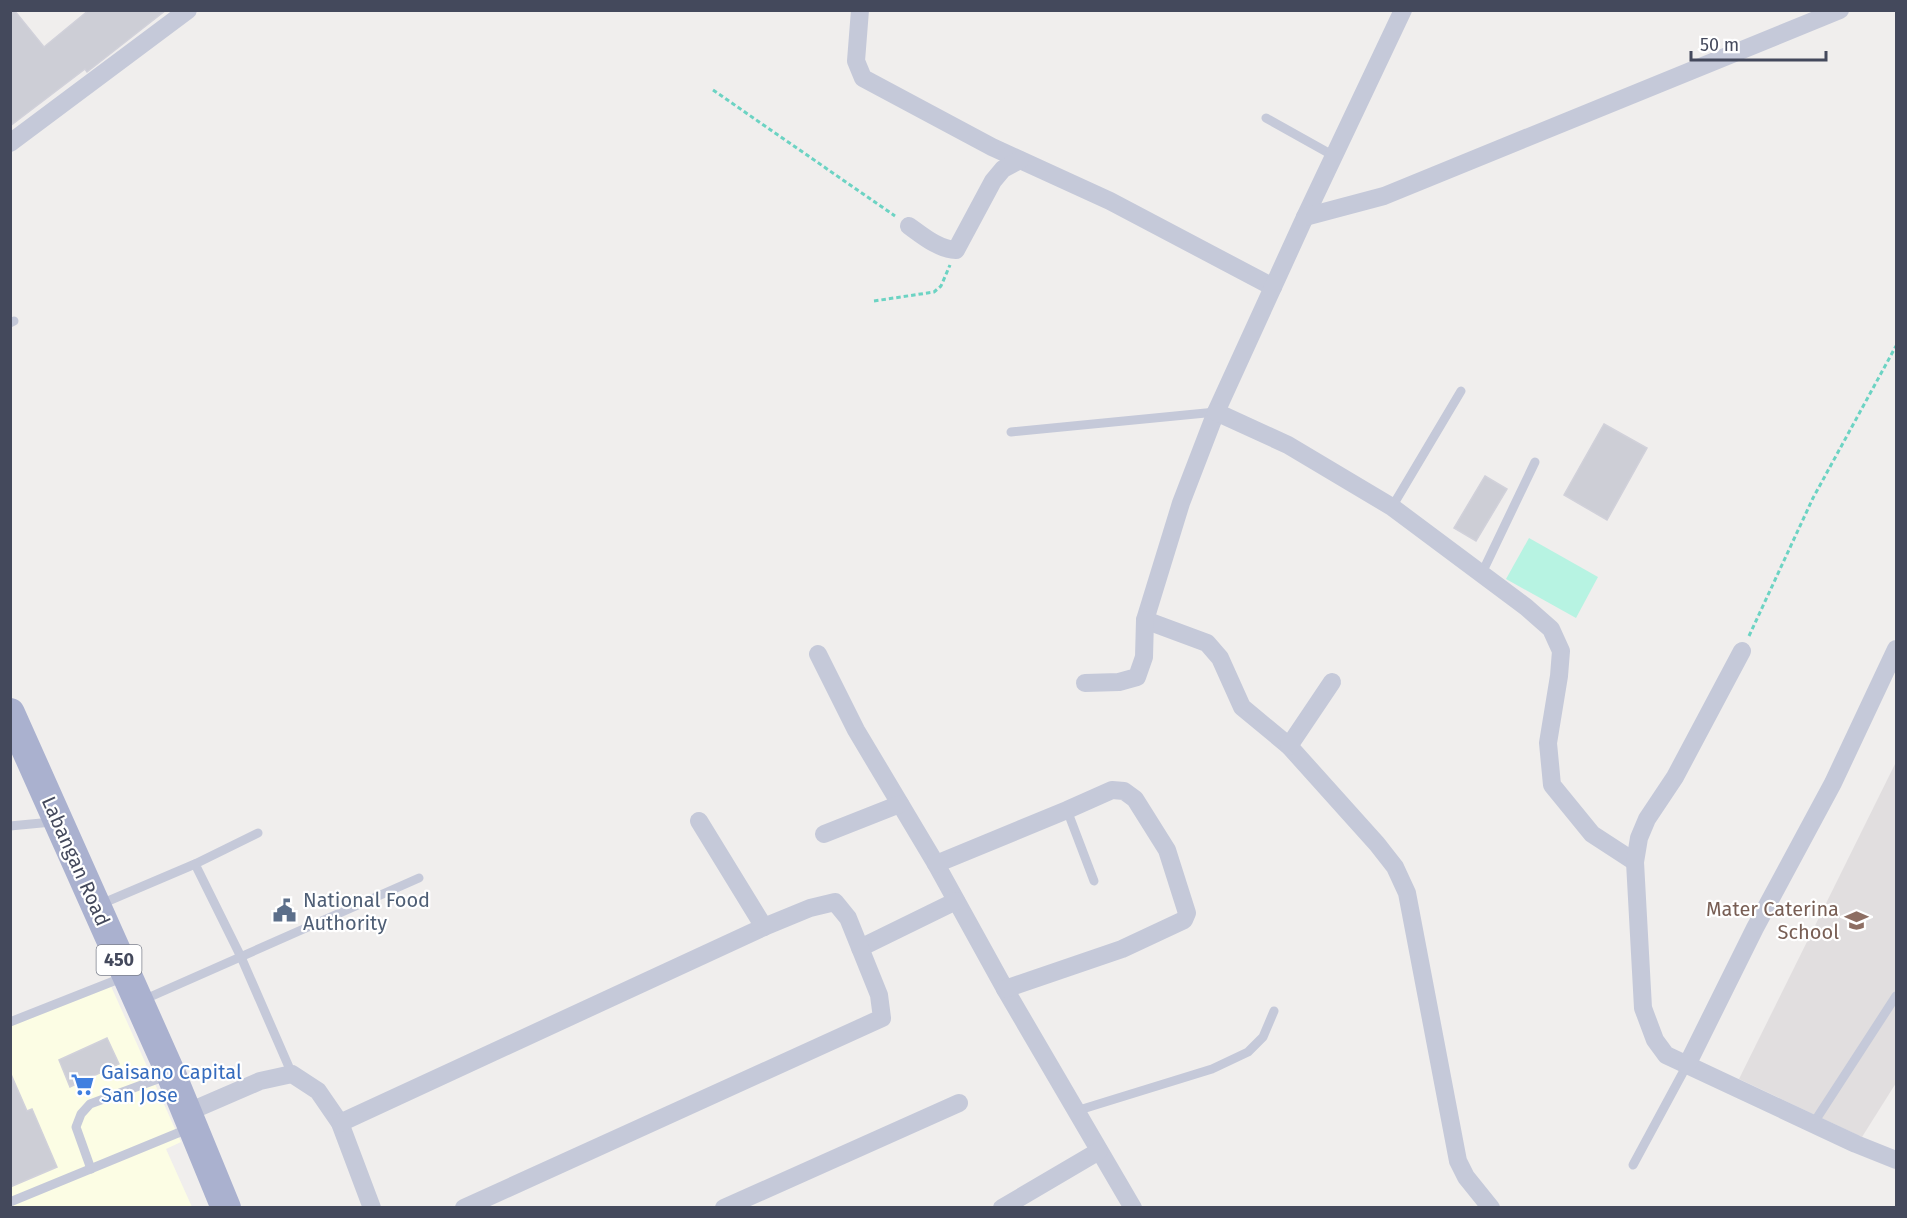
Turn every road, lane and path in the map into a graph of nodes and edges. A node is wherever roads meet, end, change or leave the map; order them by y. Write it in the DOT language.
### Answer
graph roads {
  1 [pos="188,10"];
  2 [pos="860,10"];
  3 [pos="1403,10"];
  4 [pos="1839,10"];
  5 [pos="713,90"];
  6 [pos="1266,118"];
  7 [pos="10,143"];
  8 [pos="1334,156"];
  9 [pos="1020,160"];
  10 [pos="1305,217"];
  11 [pos="909,226"];
  12 [pos="956,250"];
  13 [pos="1273,287"];
  14 [pos="874,301"];
  15 [pos="1896,346"];
  16 [pos="1461,392"];
  17 [pos="1216,412"];
  18 [pos="1011,432"];
  19 [pos="1535,462"];
  20 [pos="1392,507"];
  21 [pos="1481,575"];
  22 [pos="1145,620"];
  23 [pos="1896,649"];
  24 [pos="1742,651"];
  25 [pos="818,654"];
  26 [pos="1332,682"];
  27 [pos="1085,683"];
  28 [pos="10,713"];
  29 [pos="1289,746"];
  30 [pos="900,804"];
  31 [pos="1067,810"];
  32 [pos="699,821"];
  33 [pos="58,822"];
  34 [pos="10,826"];
  35 [pos="258,833"];
  36 [pos="824,834"];
  37 [pos="1635,862"];
  38 [pos="195,864"];
  39 [pos="936,864"];
  40 [pos="419,878"];
  41 [pos="1094,881"];
  42 [pos="956,902"];
  43 [pos="97,906"];
  44 [pos="764,927"];
  45 [pos="860,948"];
  46 [pos="241,957"];
  47 [pos="132,989"];
  48 [pos="1005,989"];
  49 [pos="1896,996"];
  50 [pos="1274,1011"];
  51 [pos="10,1022"];
  52 [pos="1687,1065"];
  53 [pos="171,1074"];
  54 [pos="292,1074"];
  55 [pos="959,1103"];
  56 [pos="1076,1111"];
  57 [pos="189,1120"];
  58 [pos="340,1123"];
  59 [pos="1813,1124"];
  60 [pos="1099,1151"];
  61 [pos="1896,1160"];
  62 [pos="1634,1165"];
  63 [pos="91,1169"];
  64 [pos="10,1202"];
  65 [pos="226,1208"];
  66 [pos="372,1208"];
  67 [pos="464,1208"];
  68 [pos="724,1208"];
  69 [pos="1002,1208"];
  70 [pos="1133,1208"];
  71 [pos="1491,1208"];
  1 -- 7 [label="street"];
  2 -- 9 [label="street"];
  3 -- 8 [label="street"];
  4 -- 10 [label="street"];
  5 -- 11 [label="path"];
  6 -- 8 [label="lane"];
  8 -- 10 [label="street"];
  9 -- 12 [label="street"];
  9 -- 13 [label="street"];
  10 -- 13 [label="street"];
  11 -- 12 [label="street"];
  12 -- 14 [label="path"];
  13 -- 17 [label="street"];
  15 -- 24 [label="path"];
  16 -- 20 [label="lane"];
  17 -- 18 [label="lane"];
  17 -- 20 [label="street"];
  17 -- 22 [label="street"];
  19 -- 21 [label="lane"];
  20 -- 21 [label="street"];
  21 -- 37 [label="street"];
  22 -- 27 [label="street"];
  22 -- 29 [label="street"];
  23 -- 52 [label="street"];
  24 -- 37 [label="street"];
  25 -- 30 [label="street"];
  26 -- 29 [label="street"];
  28 -- 33 [label="main road, Labangan Road / 450"];
  29 -- 71 [label="street"];
  30 -- 36 [label="street"];
  30 -- 39 [label="street"];
  31 -- 39 [label="street"];
  31 -- 41 [label="lane"];
  31 -- 48 [label="street"];
  32 -- 44 [label="street"];
  33 -- 34 [label="lane"];
  33 -- 43 [label="main road, Labangan Road / 450"];
  35 -- 38 [label="lane"];
  37 -- 52 [label="street"];
  38 -- 43 [label="lane"];
  38 -- 46 [label="lane"];
  39 -- 42 [label="street"];
  40 -- 46 [label="lane"];
  42 -- 45 [label="street"];
  42 -- 48 [label="street"];
  43 -- 47 [label="main road, Labangan Road / 450"];
  44 -- 45 [label="street"];
  44 -- 58 [label="street"];
  45 -- 67 [label="street"];
  46 -- 47 [label="lane"];
  46 -- 54 [label="lane"];
  47 -- 51 [label="lane"];
  47 -- 53 [label="main road, Labangan Road / 450"];
  48 -- 56 [label="street"];
  49 -- 59 [label="lane"];
  50 -- 56 [label="lane"];
  52 -- 59 [label="street"];
  52 -- 62 [label="lane"];
  53 -- 57 [label="main road, Labangan Road / 450"];
  53 -- 63 [label="lane"];
  54 -- 57 [label="street"];
  54 -- 58 [label="street"];
  55 -- 68 [label="street"];
  56 -- 60 [label="street"];
  57 -- 63 [label="lane"];
  57 -- 65 [label="main road, Labangan Road / 450"];
  58 -- 66 [label="street"];
  59 -- 61 [label="street"];
  60 -- 69 [label="street"];
  60 -- 70 [label="street"];
  63 -- 64 [label="lane"];
}
